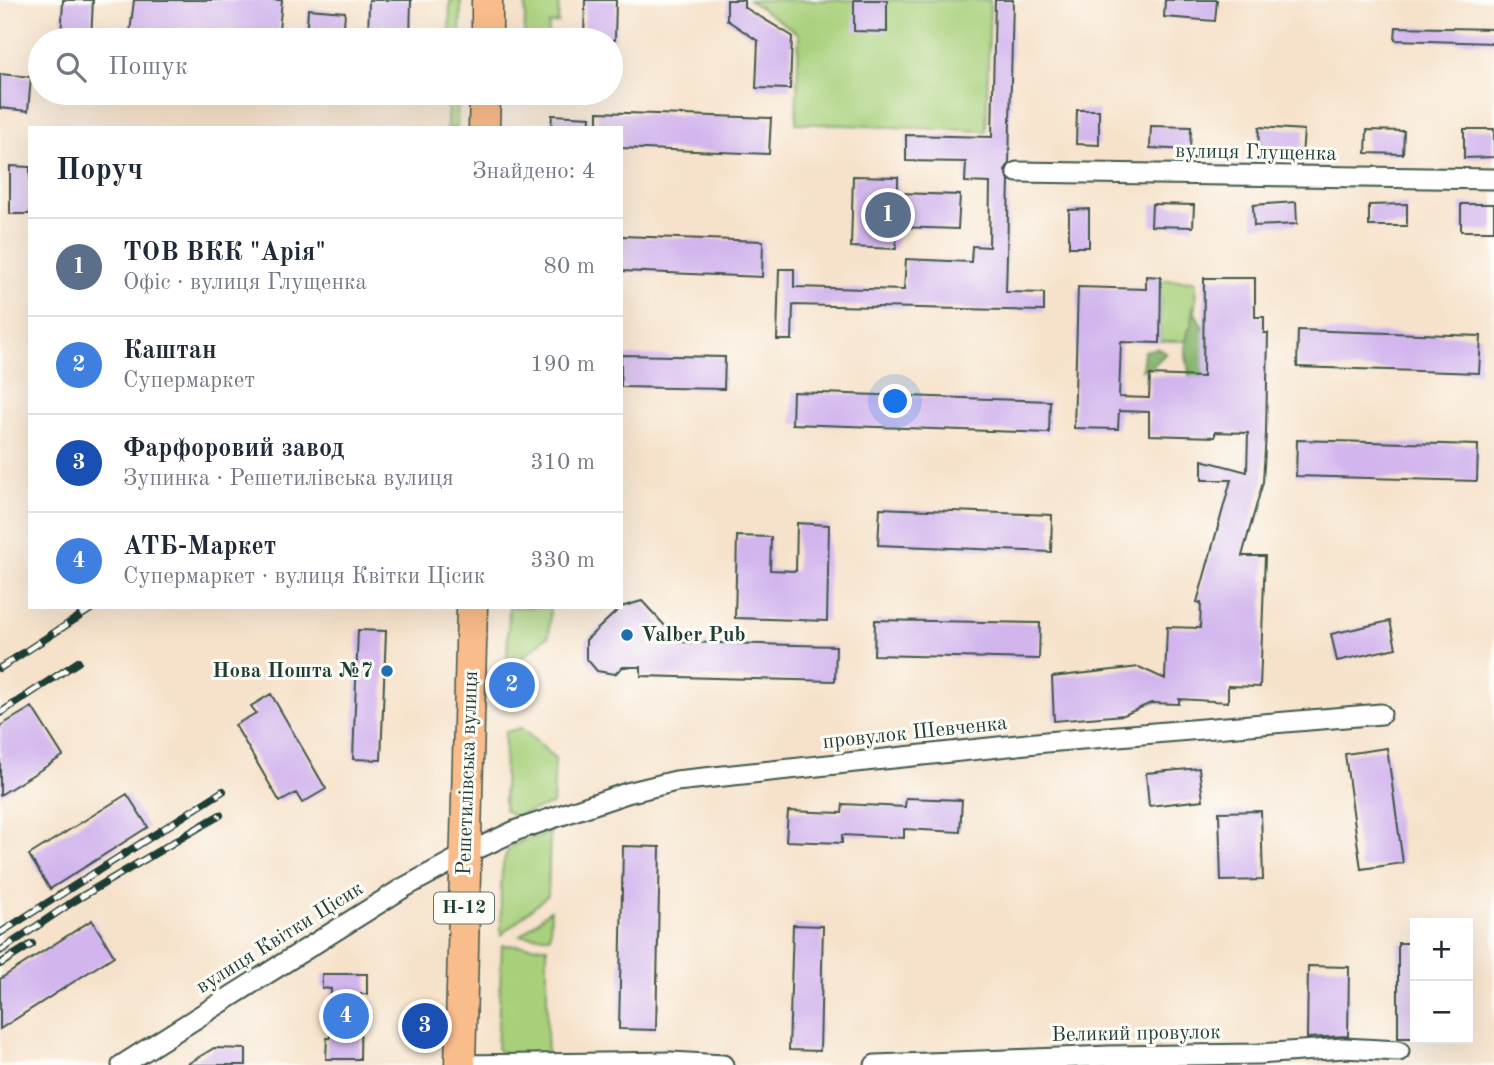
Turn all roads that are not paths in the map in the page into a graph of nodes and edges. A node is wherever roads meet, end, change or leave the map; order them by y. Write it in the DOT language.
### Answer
graph roads {
  1 [pos="488,0"];
  2 [pos="487,28"];
  3 [pos="485,105"];
  4 [pos="484,126"];
  5 [pos="1017,172"];
  6 [pos="1494,179"];
  7 [pos="472,609"];
  8 [pos="1381,714"];
  9 [pos="466,854"];
  10 [pos="1399,1051"];
  11 [pos="121,1065"];
  12 [pos="460,1065"];
  13 [pos="723,1065"];
  14 [pos="874,1065"];
  1 -- 2 [label="main road"];
  3 -- 4 [label="main road"];
  5 -- 6 [label="street, вулиця Глущенка"];
  7 -- 9 [label="main road, Решетилівська вулиця / Н-12"];
  8 -- 9 [label="street, провулок Шевченка"];
  9 -- 11 [label="street, вулиця Квітки Цісик"];
  9 -- 12 [label="main road, Решетилівська вулиця / Н-12"];
  10 -- 14 [label="street, Великий провулок"];
  12 -- 13 [label="street"];
}
